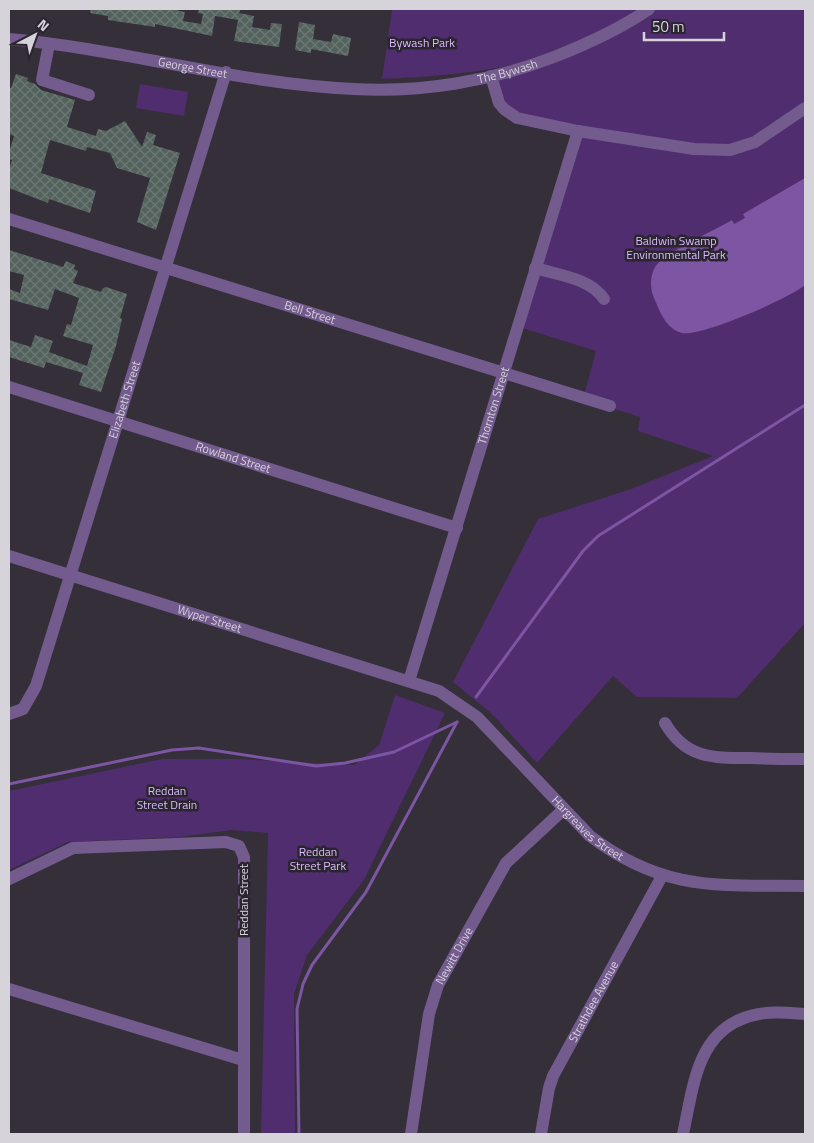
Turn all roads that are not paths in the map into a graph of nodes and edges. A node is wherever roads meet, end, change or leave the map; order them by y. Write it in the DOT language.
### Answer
graph roads {
  1 [pos="649,9"];
  2 [pos="9,35"];
  3 [pos="9,39"];
  4 [pos="32,41"];
  5 [pos="49,44"];
  6 [pos="226,72"];
  7 [pos="491,76"];
  8 [pos="354,89"];
  9 [pos="89,95"];
  10 [pos="805,108"];
  11 [pos="578,131"];
  12 [pos="9,219"];
  13 [pos="166,268"];
  14 [pos="535,268"];
  15 [pos="604,299"];
  16 [pos="503,373"];
  17 [pos="9,387"];
  18 [pos="610,406"];
  19 [pos="119,421"];
  20 [pos="457,528"];
  21 [pos="9,556"];
  22 [pos="71,575"];
  23 [pos="409,681"];
  24 [pos="9,714"];
  25 [pos="665,723"];
  26 [pos="805,759"];
  27 [pos="563,810"];
  28 [pos="662,876"];
  29 [pos="9,879"];
  30 [pos="805,886"];
  31 [pos="9,990"];
  32 [pos="805,1014"];
  33 [pos="243,1060"];
  34 [pos="244,1134"];
  35 [pos="411,1134"];
  36 [pos="541,1134"];
  37 [pos="686,1134"];
  1 -- 7 [label="street, The Bywash"];
  2 -- 4 [label="street, George Street"];
  3 -- 4 [label="street, George Street"];
  4 -- 5 [label="street, George Street"];
  5 -- 6 [label="street, George Street"];
  5 -- 9 [label="street"];
  6 -- 8 [label="street, George Street"];
  6 -- 13 [label="street, Elizabeth Street"];
  7 -- 8 [label="street, The Bywash"];
  7 -- 11 [label="street"];
  10 -- 11 [label="street"];
  11 -- 14 [label="street, Thornton Street"];
  12 -- 13 [label="street, Bell Street"];
  13 -- 16 [label="street, Bell Street"];
  13 -- 19 [label="street, Elizabeth Street"];
  14 -- 15 [label="street"];
  14 -- 16 [label="street, Thornton Street"];
  16 -- 18 [label="street, Bell Street"];
  16 -- 20 [label="street, Thornton Street"];
  17 -- 19 [label="street, Rowland Street"];
  19 -- 20 [label="street, Rowland Street"];
  19 -- 22 [label="street, Elizabeth Street"];
  20 -- 23 [label="street, Thornton Street"];
  21 -- 22 [label="street, Wyper Street"];
  22 -- 23 [label="street, Wyper Street"];
  22 -- 24 [label="street, Elizabeth Street"];
  23 -- 27 [label="street, Hargreaves Street"];
  25 -- 26 [label="street"];
  27 -- 28 [label="street, Hargreaves Street"];
  27 -- 35 [label="street, Newitt Drive"];
  28 -- 30 [label="street, Hargreaves Street"];
  28 -- 36 [label="street, Strathdee Avenue"];
  29 -- 33 [label="street, Reddan Street"];
  31 -- 33 [label="street"];
  32 -- 37 [label="street"];
  33 -- 34 [label="street, Reddan Street"];
}
